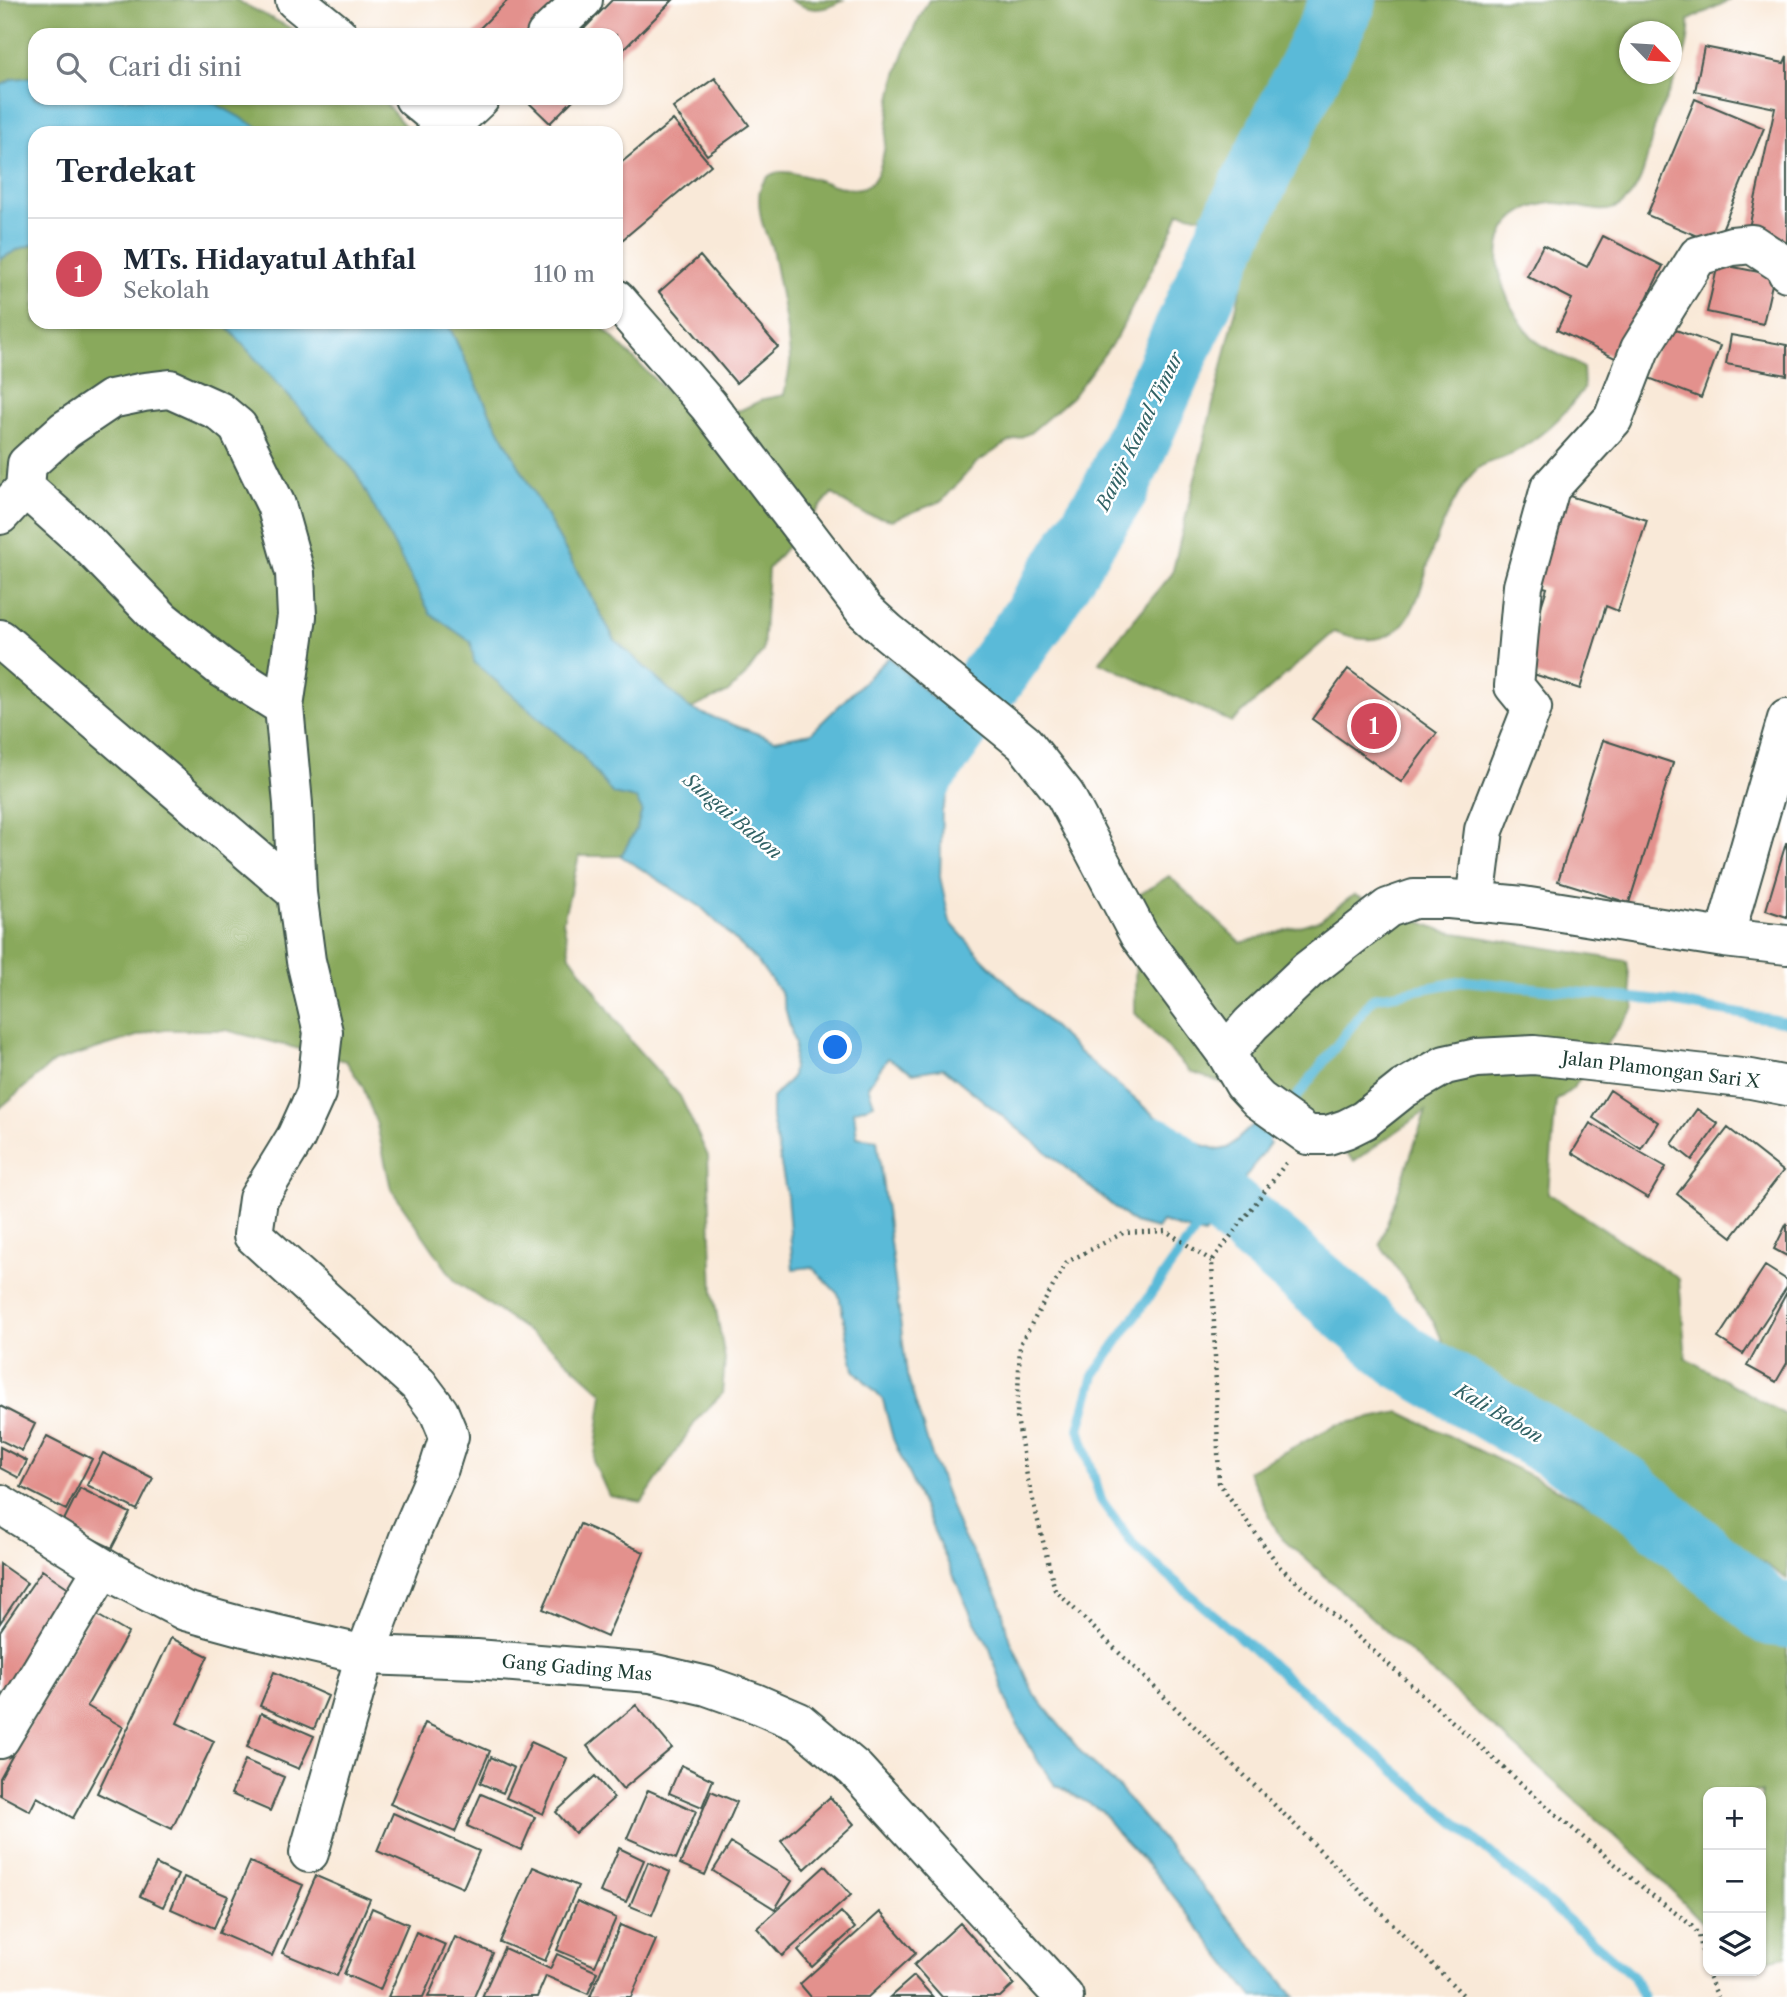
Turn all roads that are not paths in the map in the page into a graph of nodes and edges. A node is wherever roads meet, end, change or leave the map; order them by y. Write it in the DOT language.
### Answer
graph roads {
  1 [pos="295,0"];
  2 [pos="583,0"];
  3 [pos="329,28"];
  4 [pos="553,28"];
  5 [pos="422,105"];
  6 [pos="474,105"];
  7 [pos="447,126"];
  8 [pos="456,126"];
  9 [pos="1787,272"];
  10 [pos="623,307"];
  11 [pos="13,501"];
  12 [pos="0,639"];
  13 [pos="284,707"];
  14 [pos="1787,719"];
  15 [pos="298,893"];
  16 [pos="1475,902"];
  17 [pos="1724,938"];
  18 [pos="1787,945"];
  19 [pos="1226,1053"];
  20 [pos="1787,1086"];
  21 [pos="0,1504"];
  22 [pos="103,1568"];
  23 [pos="365,1655"];
  24 [pos="0,1739"];
  25 [pos="309,1853"];
  26 [pos="1064,1997"];
  1 -- 3 [label="street"];
  2 -- 4 [label="street"];
  5 -- 7 [label="street"];
  6 -- 8 [label="street"];
  9 -- 16 [label="street"];
  10 -- 19 [label="street"];
  11 -- 13 [label="street"];
  11 -- 13 [label="street"];
  12 -- 15 [label="street"];
  13 -- 15 [label="street"];
  14 -- 17 [label="street"];
  15 -- 23 [label="street"];
  16 -- 17 [label="street"];
  16 -- 19 [label="street"];
  17 -- 18 [label="street"];
  19 -- 20 [label="street, Jalan Plamongan Sari X"];
  21 -- 22 [label="street, Gang Gading Mas"];
  22 -- 23 [label="street, Gang Gading Mas"];
  22 -- 24 [label="street"];
  23 -- 25 [label="street"];
  23 -- 26 [label="street, Gang Gading Mas"];
}
